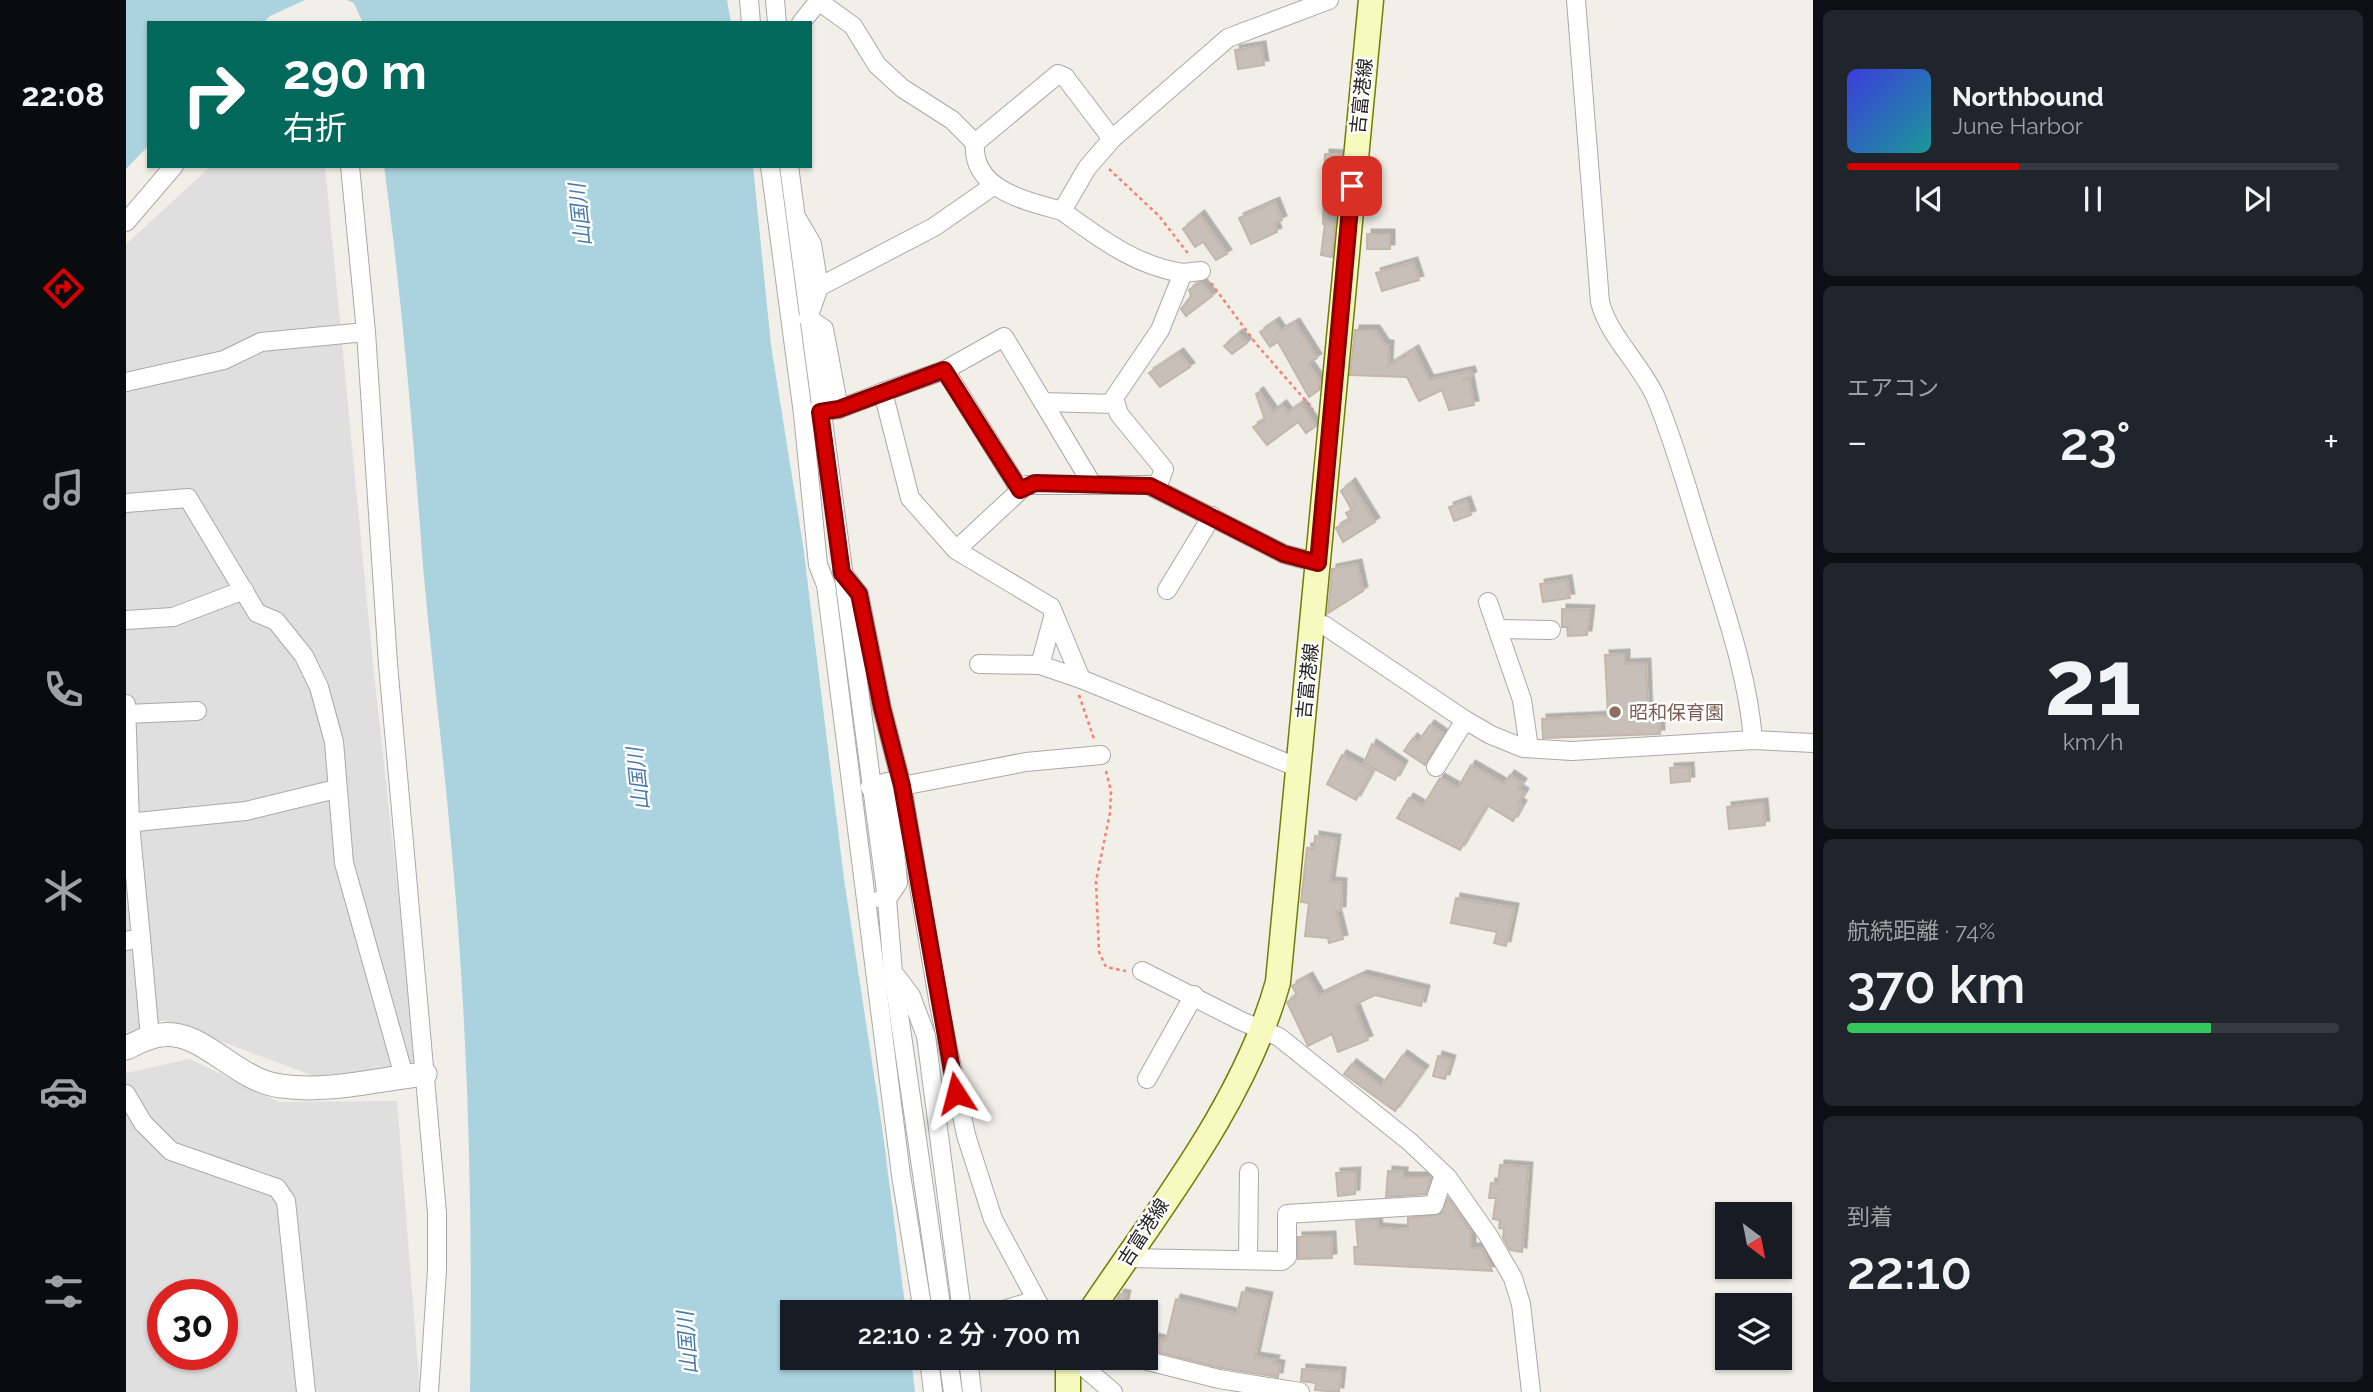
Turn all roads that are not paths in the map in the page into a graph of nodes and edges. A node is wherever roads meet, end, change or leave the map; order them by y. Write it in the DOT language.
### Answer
graph roads {
  1 [pos="749,0"];
  2 [pos="775,0"];
  3 [pos="1371,0"];
  4 [pos="1576,0"];
  5 [pos="817,1"];
  6 [pos="1321,1"];
  7 [pos="751,21"];
  8 [pos="777,21"];
  9 [pos="802,21"];
  10 [pos="1112,139"];
  11 [pos="975,143"];
  12 [pos="172,168"];
  13 [pos="350,168"];
  14 [pos="770,168"];
  15 [pos="789,168"];
  16 [pos="993,186"];
  17 [pos="1062,211"];
  18 [pos="794,215"];
  19 [pos="126,222"];
  20 [pos="820,287"];
  21 [pos="808,318"];
  22 [pos="789,321"];
  23 [pos="366,332"];
  24 [pos="944,370"];
  25 [pos="126,382"];
  26 [pos="883,392"];
  27 [pos="1043,401"];
  28 [pos="1115,404"];
  29 [pos="839,409"];
  30 [pos="811,413"];
  31 [pos="808,469"];
  32 [pos="1092,484"];
  33 [pos="1150,486"];
  34 [pos="1020,490"];
  35 [pos="126,503"];
  36 [pos="1212,516"];
  37 [pos="956,550"];
  38 [pos="1318,563"];
  39 [pos="842,573"];
  40 [pos="244,590"];
  41 [pos="1167,590"];
  42 [pos="1488,602"];
  43 [pos="1054,614"];
  44 [pos="126,620"];
  45 [pos="1313,625"];
  46 [pos="1497,629"];
  47 [pos="1551,630"];
  48 [pos="979,664"];
  49 [pos="1040,665"];
  50 [pos="1082,679"];
  51 [pos="126,704"];
  52 [pos="197,711"];
  53 [pos="126,714"];
  54 [pos="1465,720"];
  55 [pos="1753,740"];
  56 [pos="1813,743"];
  57 [pos="1529,748"];
  58 [pos="1101,755"];
  59 [pos="1436,767"];
  60 [pos="1299,768"];
  61 [pos="860,783"];
  62 [pos="895,784"];
  63 [pos="336,789"];
  64 [pos="128,823"];
  65 [pos="864,893"];
  66 [pos="887,899"];
  67 [pos="134,940"];
  68 [pos="1142,971"];
  69 [pos="893,972"];
  70 [pos="1194,995"];
  71 [pos="1262,1031"];
  72 [pos="149,1038"];
  73 [pos="896,1039"];
  74 [pos="126,1048"];
  75 [pos="951,1069"];
  76 [pos="932,1073"];
  77 [pos="414,1075"];
  78 [pos="909,1078"];
  79 [pos="1147,1079"];
  80 [pos="126,1094"];
  81 [pos="1249,1172"];
  82 [pos="1444,1174"];
  83 [pos="945,1180"];
  84 [pos="926,1186"];
  85 [pos="931,1228"];
  86 [pos="912,1232"];
  87 [pos="1126,1258"];
  88 [pos="1248,1260"];
  89 [pos="921,1300"];
  90 [pos="940,1300"];
  91 [pos="960,1300"];
  92 [pos="1036,1300"];
  93 [pos="1098,1300"];
  94 [pos="1158,1364"];
  95 [pos="930,1370"];
  96 [pos="950,1370"];
  97 [pos="969,1370"];
  98 [pos="1070,1370"];
  99 [pos="1085,1370"];
  100 [pos="306,1392"];
  101 [pos="429,1392"];
  102 [pos="933,1392"];
  103 [pos="953,1392"];
  104 [pos="972,1392"];
  105 [pos="1067,1392"];
  106 [pos="1112,1392"];
  107 [pos="1300,1392"];
  108 [pos="1531,1392"];
  1 -- 7 [label="street"];
  2 -- 8 [label="street"];
  3 -- 38 [label="main road, 吉富港線"];
  4 -- 55 [label="street"];
  5 -- 9 [label="street"];
  5 -- 11 [label="street"];
  6 -- 10 [label="street"];
  10 -- 11 [label="street"];
  10 -- 17 [label="street"];
  11 -- 16 [label="street"];
  12 -- 19 [label="street"];
  13 -- 23 [label="street"];
  14 -- 22 [label="street"];
  15 -- 18 [label="street"];
  16 -- 17 [label="street"];
  16 -- 20 [label="street"];
  17 -- 28 [label="street"];
  18 -- 20 [label="street"];
  18 -- 21 [label="street"];
  20 -- 21 [label="street"];
  21 -- 22 [label="street"];
  21 -- 29 [label="street"];
  21 -- 30 [label="street"];
  22 -- 30 [label="street"];
  23 -- 25 [label="street"];
  23 -- 77 [label="street"];
  24 -- 26 [label="street"];
  24 -- 27 [label="street"];
  24 -- 34 [label="street"];
  26 -- 29 [label="street"];
  26 -- 37 [label="street"];
  27 -- 28 [label="street"];
  27 -- 32 [label="street"];
  28 -- 33 [label="street"];
  29 -- 30 [label="street"];
  30 -- 31 [label="street"];
  30 -- 39 [label="street"];
  31 -- 39 [label="street"];
  31 -- 61 [label="street"];
  32 -- 33 [label="street"];
  32 -- 34 [label="street"];
  33 -- 36 [label="street"];
  34 -- 37 [label="street"];
  35 -- 40 [label="street"];
  36 -- 38 [label="street"];
  36 -- 41 [label="street"];
  37 -- 43 [label="street"];
  38 -- 45 [label="main road, 吉富港線"];
  39 -- 61 [label="street"];
  39 -- 62 [label="street"];
  40 -- 44 [label="street"];
  40 -- 63 [label="street"];
  42 -- 46 [label="street"];
  43 -- 49 [label="street"];
  43 -- 50 [label="street"];
  45 -- 54 [label="street"];
  45 -- 60 [label="main road, 吉富港線"];
  46 -- 47 [label="street"];
  46 -- 57 [label="street"];
  48 -- 49 [label="street"];
  49 -- 50 [label="street"];
  50 -- 60 [label="street"];
  51 -- 53 [label="street"];
  52 -- 53 [label="street"];
  53 -- 64 [label="street"];
  54 -- 57 [label="street"];
  54 -- 59 [label="street"];
  55 -- 56 [label="street"];
  55 -- 57 [label="street"];
  58 -- 62 [label="street"];
  60 -- 71 [label="main road, 吉富港線"];
  61 -- 62 [label="street"];
  61 -- 65 [label="street"];
  61 -- 66 [label="street"];
  62 -- 66 [label="street"];
  62 -- 75 [label="street"];
  63 -- 64 [label="street"];
  63 -- 77 [label="street"];
  64 -- 67 [label="street"];
  65 -- 66 [label="street"];
  65 -- 73 [label="street"];
  66 -- 69 [label="street"];
  67 -- 72 [label="street"];
  68 -- 70 [label="street"];
  69 -- 73 [label="street"];
  69 -- 76 [label="street"];
  70 -- 71 [label="street"];
  70 -- 79 [label="street"];
  71 -- 82 [label="street"];
  71 -- 87 [label="main road, 吉富港線"];
  72 -- 74 [label="street"];
  72 -- 77 [label="street"];
  73 -- 78 [label="street"];
  73 -- 86 [label="street"];
  75 -- 76 [label="street"];
  75 -- 92 [label="street"];
  76 -- 78 [label="street"];
  76 -- 83 [label="street"];
  77 -- 101 [label="street"];
  78 -- 84 [label="street"];
  80 -- 100 [label="street"];
  81 -- 88 [label="street"];
  82 -- 88 [label="street"];
  82 -- 108 [label="street"];
  83 -- 84 [label="street"];
  83 -- 91 [label="street"];
  84 -- 85 [label="street"];
  85 -- 86 [label="street"];
  85 -- 90 [label="street"];
  86 -- 89 [label="street"];
  87 -- 88 [label="street"];
  87 -- 93 [label="main road, 吉富港線"];
  94 -- 107 [label="street"];
  95 -- 102 [label="street"];
  96 -- 103 [label="street"];
  97 -- 104 [label="street"];
  98 -- 105 [label="main road"];
  99 -- 106 [label="street"];
}
